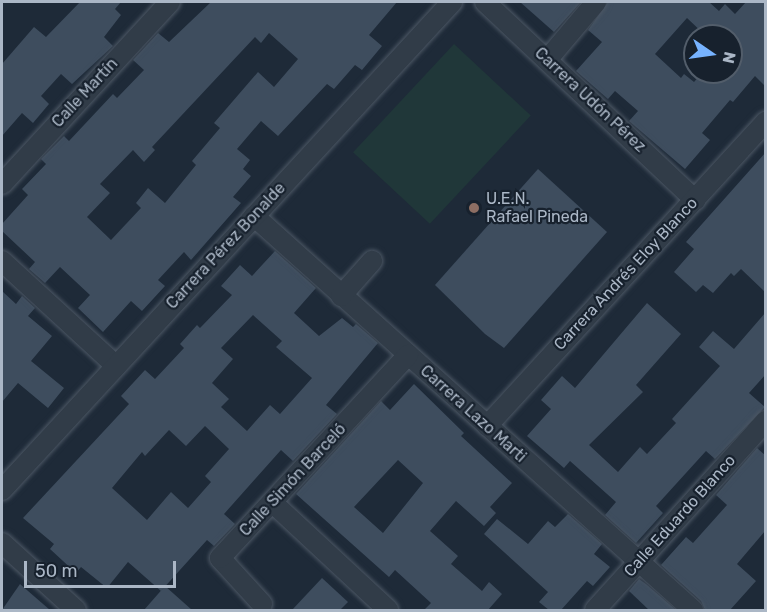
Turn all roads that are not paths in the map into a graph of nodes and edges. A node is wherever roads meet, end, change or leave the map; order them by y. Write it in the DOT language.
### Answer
graph roads {
  1 [pos="170,2"];
  2 [pos="452,2"];
  3 [pos="485,2"];
  4 [pos="596,2"];
  5 [pos="547,60"];
  6 [pos="765,122"];
  7 [pos="2,184"];
  8 [pos="695,200"];
  9 [pos="254,216"];
  10 [pos="2,261"];
  11 [pos="372,261"];
  12 [pos="341,296"];
  13 [pos="408,355"];
  14 [pos="116,366"];
  15 [pos="765,421"];
  16 [pos="486,426"];
  17 [pos="2,490"];
  18 [pos="273,503"];
  19 [pos="2,543"];
  20 [pos="639,562"];
  21 [pos="262,604"];
  22 [pos="76,610"];
  23 [pos="388,610"];
  24 [pos="595,610"];
  25 [pos="693,610"];
  1 -- 7 [label="street, Calle Martín"];
  2 -- 9 [label="street, Carrera Pérez Bonalde"];
  3 -- 5 [label="street, Carrera Udón Pérez"];
  4 -- 5 [label="street"];
  5 -- 8 [label="street, Carrera Udón Pérez"];
  6 -- 8 [label="street, Carrera Andrés Eloy Blanco"];
  8 -- 16 [label="street, Carrera Andrés Eloy Blanco"];
  9 -- 12 [label="street, Carrera Lazo Marti"];
  9 -- 14 [label="street, Carrera Pérez Bonalde"];
  10 -- 14 [label="street"];
  11 -- 12 [label="street"];
  12 -- 13 [label="street, Carrera Lazo Marti"];
  13 -- 16 [label="street, Carrera Lazo Marti"];
  13 -- 18 [label="street, Calle Simón Barceló"];
  14 -- 17 [label="street, Carrera Pérez Bonalde"];
  15 -- 20 [label="street, Calle Eduardo Blanco"];
  16 -- 20 [label="street, Carrera Lazo Marti"];
  18 -- 21 [label="street, Calle Simón Barceló"];
  18 -- 23 [label="street"];
  19 -- 22 [label="street"];
  20 -- 24 [label="street, Calle Eduardo Blanco"];
  20 -- 25 [label="street, Carrera Lazo Marti"];
}
